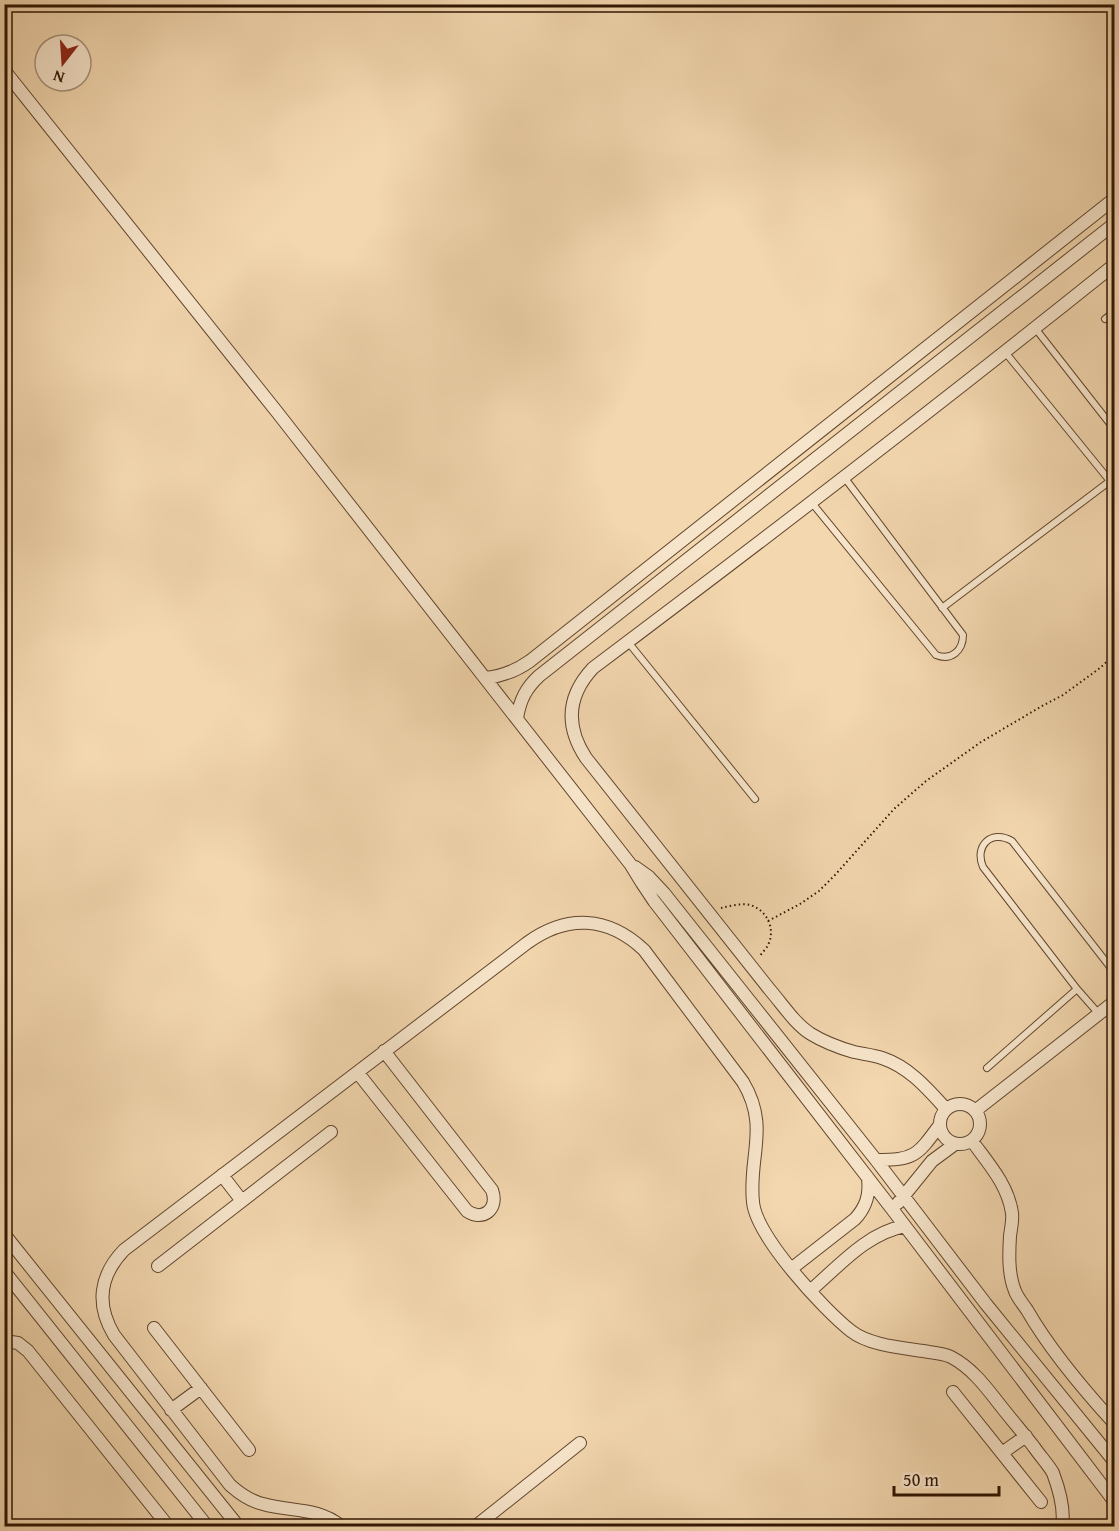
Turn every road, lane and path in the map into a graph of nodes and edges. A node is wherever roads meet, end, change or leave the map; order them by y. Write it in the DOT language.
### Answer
graph roads {
  1 [pos="4,70"];
  2 [pos="1114,200"];
  3 [pos="1114,224"];
  4 [pos="1114,265"];
  5 [pos="1114,312"];
  6 [pos="1106,319"];
  7 [pos="1035,328"];
  8 [pos="1005,352"];
  9 [pos="1114,429"];
  10 [pos="844,477"];
  11 [pos="1112,483"];
  12 [pos="811,502"];
  13 [pos="942,608"];
  14 [pos="628,642"];
  15 [pos="1114,655"];
  16 [pos="486,678"];
  17 [pos="517,718"];
  18 [pos="755,799"];
  19 [pos="632,865"];
  20 [pos="707,910"];
  21 [pos="768,921"];
  22 [pos="752,966"];
  23 [pos="1114,972"];
  24 [pos="1077,989"];
  25 [pos="1114,1002"];
  26 [pos="1099,1014"];
  27 [pos="384,1051"];
  28 [pos="987,1068"];
  29 [pos="358,1073"];
  30 [pos="946,1109"];
  31 [pos="975,1111"];
  32 [pos="939,1126"];
  33 [pos="331,1132"];
  34 [pos="972,1141"];
  35 [pos="955,1144"];
  36 [pos="876,1160"];
  37 [pos="222,1176"];
  38 [pos="868,1179"];
  39 [pos="904,1198"];
  40 [pos="242,1201"];
  41 [pos="892,1209"];
  42 [pos="905,1226"];
  43 [pos="4,1234"];
  44 [pos="158,1266"];
  45 [pos="790,1269"];
  46 [pos="4,1271"];
  47 [pos="810,1291"];
  48 [pos="154,1328"];
  49 [pos="4,1341"];
  50 [pos="201,1389"];
  51 [pos="953,1392"];
  52 [pos="171,1410"];
  53 [pos="1114,1423"];
  54 [pos="1026,1436"];
  55 [pos="580,1443"];
  56 [pos="249,1450"];
  57 [pos="1002,1453"];
  58 [pos="1114,1461"];
  59 [pos="1114,1501"];
  60 [pos="1041,1502"];
  61 [pos="168,1527"];
  62 [pos="207,1527"];
  63 [pos="238,1527"];
  64 [pos="341,1527"];
  65 [pos="476,1527"];
  66 [pos="1062,1527"];
  1 -- 16 [label="street"];
  2 -- 16 [label="street"];
  3 -- 17 [label="street"];
  4 -- 7 [label="street"];
  5 -- 6 [label="lane"];
  7 -- 8 [label="street"];
  7 -- 9 [label="lane"];
  8 -- 10 [label="street"];
  8 -- 11 [label="lane"];
  10 -- 12 [label="street"];
  10 -- 13 [label="lane"];
  11 -- 13 [label="lane"];
  12 -- 13 [label="lane"];
  12 -- 14 [label="street"];
  14 -- 18 [label="lane"];
  14 -- 20 [label="street"];
  15 -- 21 [label="path"];
  16 -- 17 [label="street"];
  17 -- 19 [label="street"];
  19 -- 36 [label="street"];
  19 -- 38 [label="street"];
  20 -- 21 [label="path"];
  20 -- 22 [label="street"];
  21 -- 22 [label="path"];
  22 -- 30 [label="street"];
  23 -- 24 [label="lane"];
  24 -- 26 [label="lane"];
  24 -- 28 [label="lane"];
  25 -- 26 [label="street"];
  26 -- 31 [label="street"];
  27 -- 29 [label="street"];
  27 -- 29 [label="street"];
  27 -- 45 [label="street"];
  29 -- 37 [label="street"];
  30 -- 31 [label="street"];
  30 -- 32 [label="street"];
  31 -- 34 [label="street"];
  32 -- 35 [label="street"];
  32 -- 36 [label="street"];
  33 -- 40 [label="street"];
  34 -- 35 [label="street"];
  34 -- 53 [label="street"];
  35 -- 39 [label="street"];
  36 -- 39 [label="street"];
  37 -- 40 [label="street"];
  37 -- 52 [label="street"];
  38 -- 41 [label="street"];
  38 -- 45 [label="street"];
  39 -- 41 [label="street"];
  39 -- 58 [label="street"];
  40 -- 44 [label="street"];
  41 -- 42 [label="street"];
  42 -- 47 [label="street"];
  42 -- 59 [label="street"];
  43 -- 63 [label="street"];
  45 -- 47 [label="street"];
  46 -- 62 [label="street"];
  47 -- 54 [label="street"];
  48 -- 50 [label="street"];
  49 -- 61 [label="street"];
  50 -- 52 [label="street"];
  50 -- 56 [label="street"];
  51 -- 57 [label="street"];
  52 -- 64 [label="street"];
  54 -- 57 [label="street"];
  54 -- 66 [label="street"];
  55 -- 65 [label="street"];
  57 -- 60 [label="street"];
}
